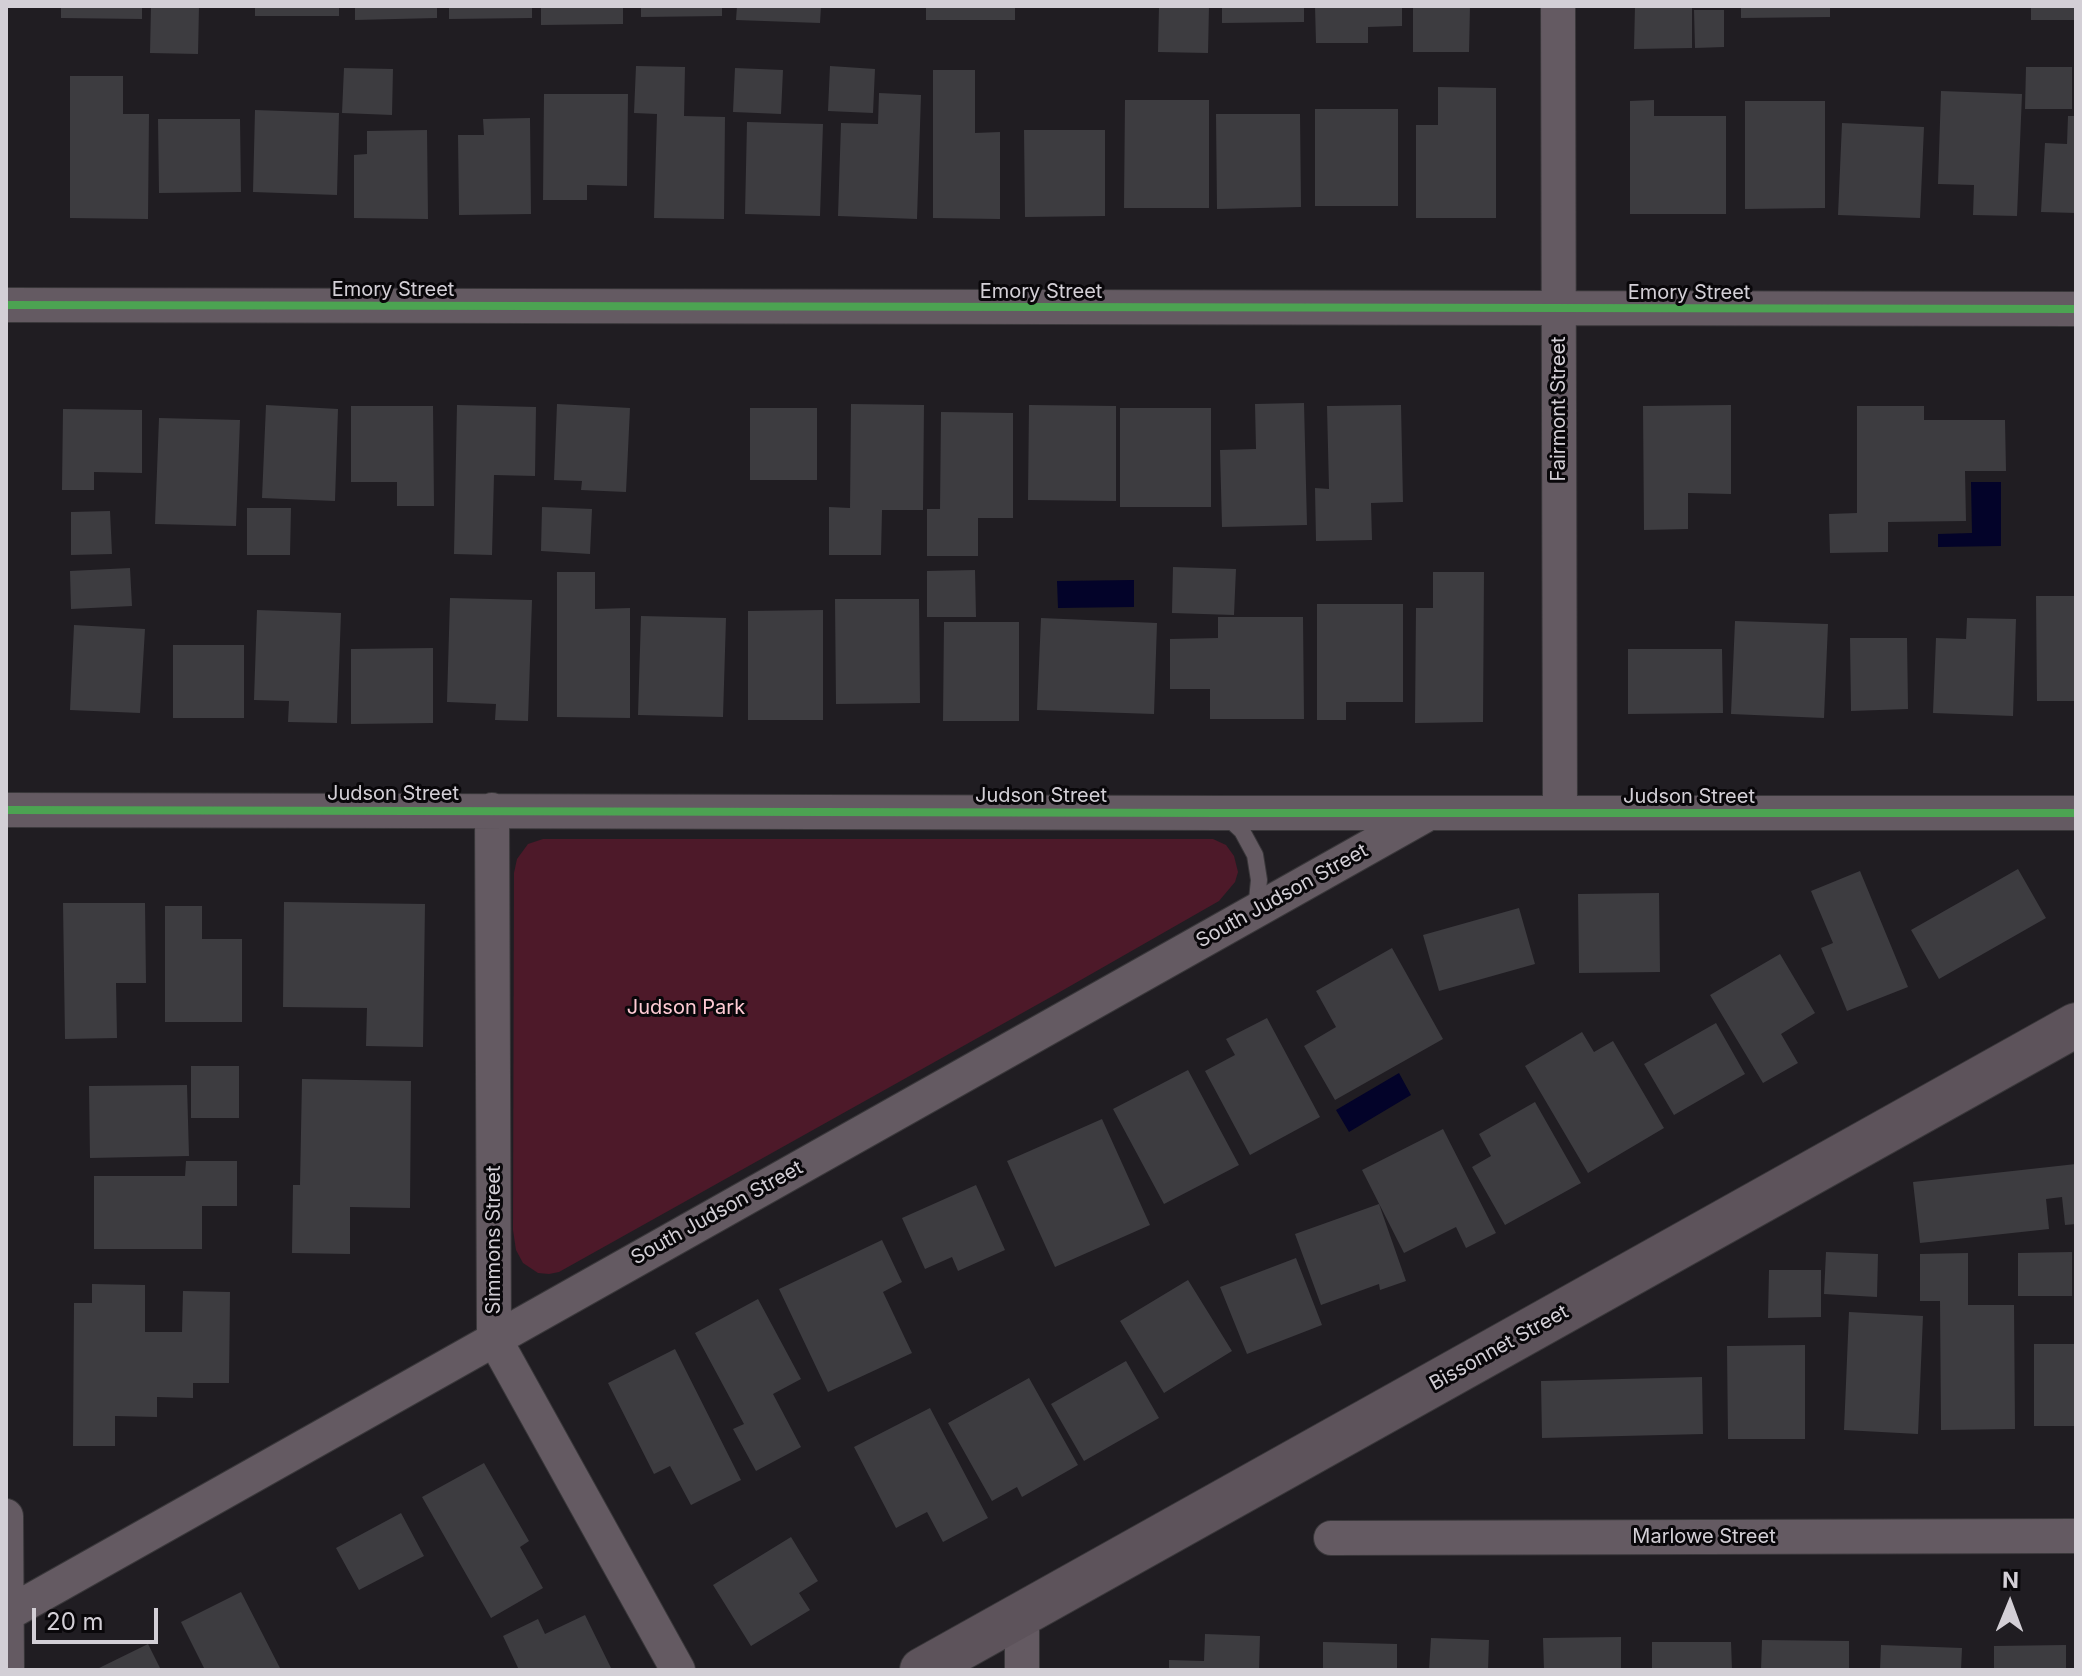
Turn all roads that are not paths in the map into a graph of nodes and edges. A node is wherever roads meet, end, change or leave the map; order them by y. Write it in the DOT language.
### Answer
graph roads {
  1 [pos="1558,6"];
  2 [pos="6,305"];
  3 [pos="1559,309"];
  4 [pos="2076,309"];
  5 [pos="6,810"];
  6 [pos="492,810"];
  7 [pos="1223,813"];
  8 [pos="1428,813"];
  9 [pos="1560,813"];
  10 [pos="2076,813"];
  11 [pos="1256,910"];
  12 [pos="2076,1025"];
  13 [pos="494,1338"];
  14 [pos="6,1516"];
  15 [pos="2076,1536"];
  16 [pos="1331,1538"];
  17 [pos="7,1614"];
  18 [pos="1022,1616"];
  19 [pos="7,1670"];
  20 [pos="678,1670"];
  21 [pos="922,1670"];
  22 [pos="1022,1670"];
  1 -- 3 [label="street, Fairmont Street"];
  2 -- 3 [label="street, Emory Street"];
  3 -- 4 [label="street, Emory Street"];
  3 -- 9 [label="street, Fairmont Street"];
  5 -- 6 [label="street, Judson Street"];
  6 -- 7 [label="street, Judson Street"];
  6 -- 13 [label="street, Simmons Street"];
  7 -- 8 [label="street, Judson Street"];
  7 -- 11 [label="lane"];
  8 -- 9 [label="street, Judson Street"];
  8 -- 11 [label="street, South Judson Street"];
  9 -- 10 [label="street, Judson Street"];
  11 -- 13 [label="street, South Judson Street"];
  12 -- 18 [label="main road, Bissonnet Street"];
  13 -- 17 [label="street, South Judson Street"];
  13 -- 20 [label="street, Simmons Street"];
  14 -- 17 [label="street"];
  15 -- 16 [label="street, Marlowe Street"];
  17 -- 19 [label="street"];
  18 -- 21 [label="main road, Bissonnet Street"];
  18 -- 22 [label="street"];
}
